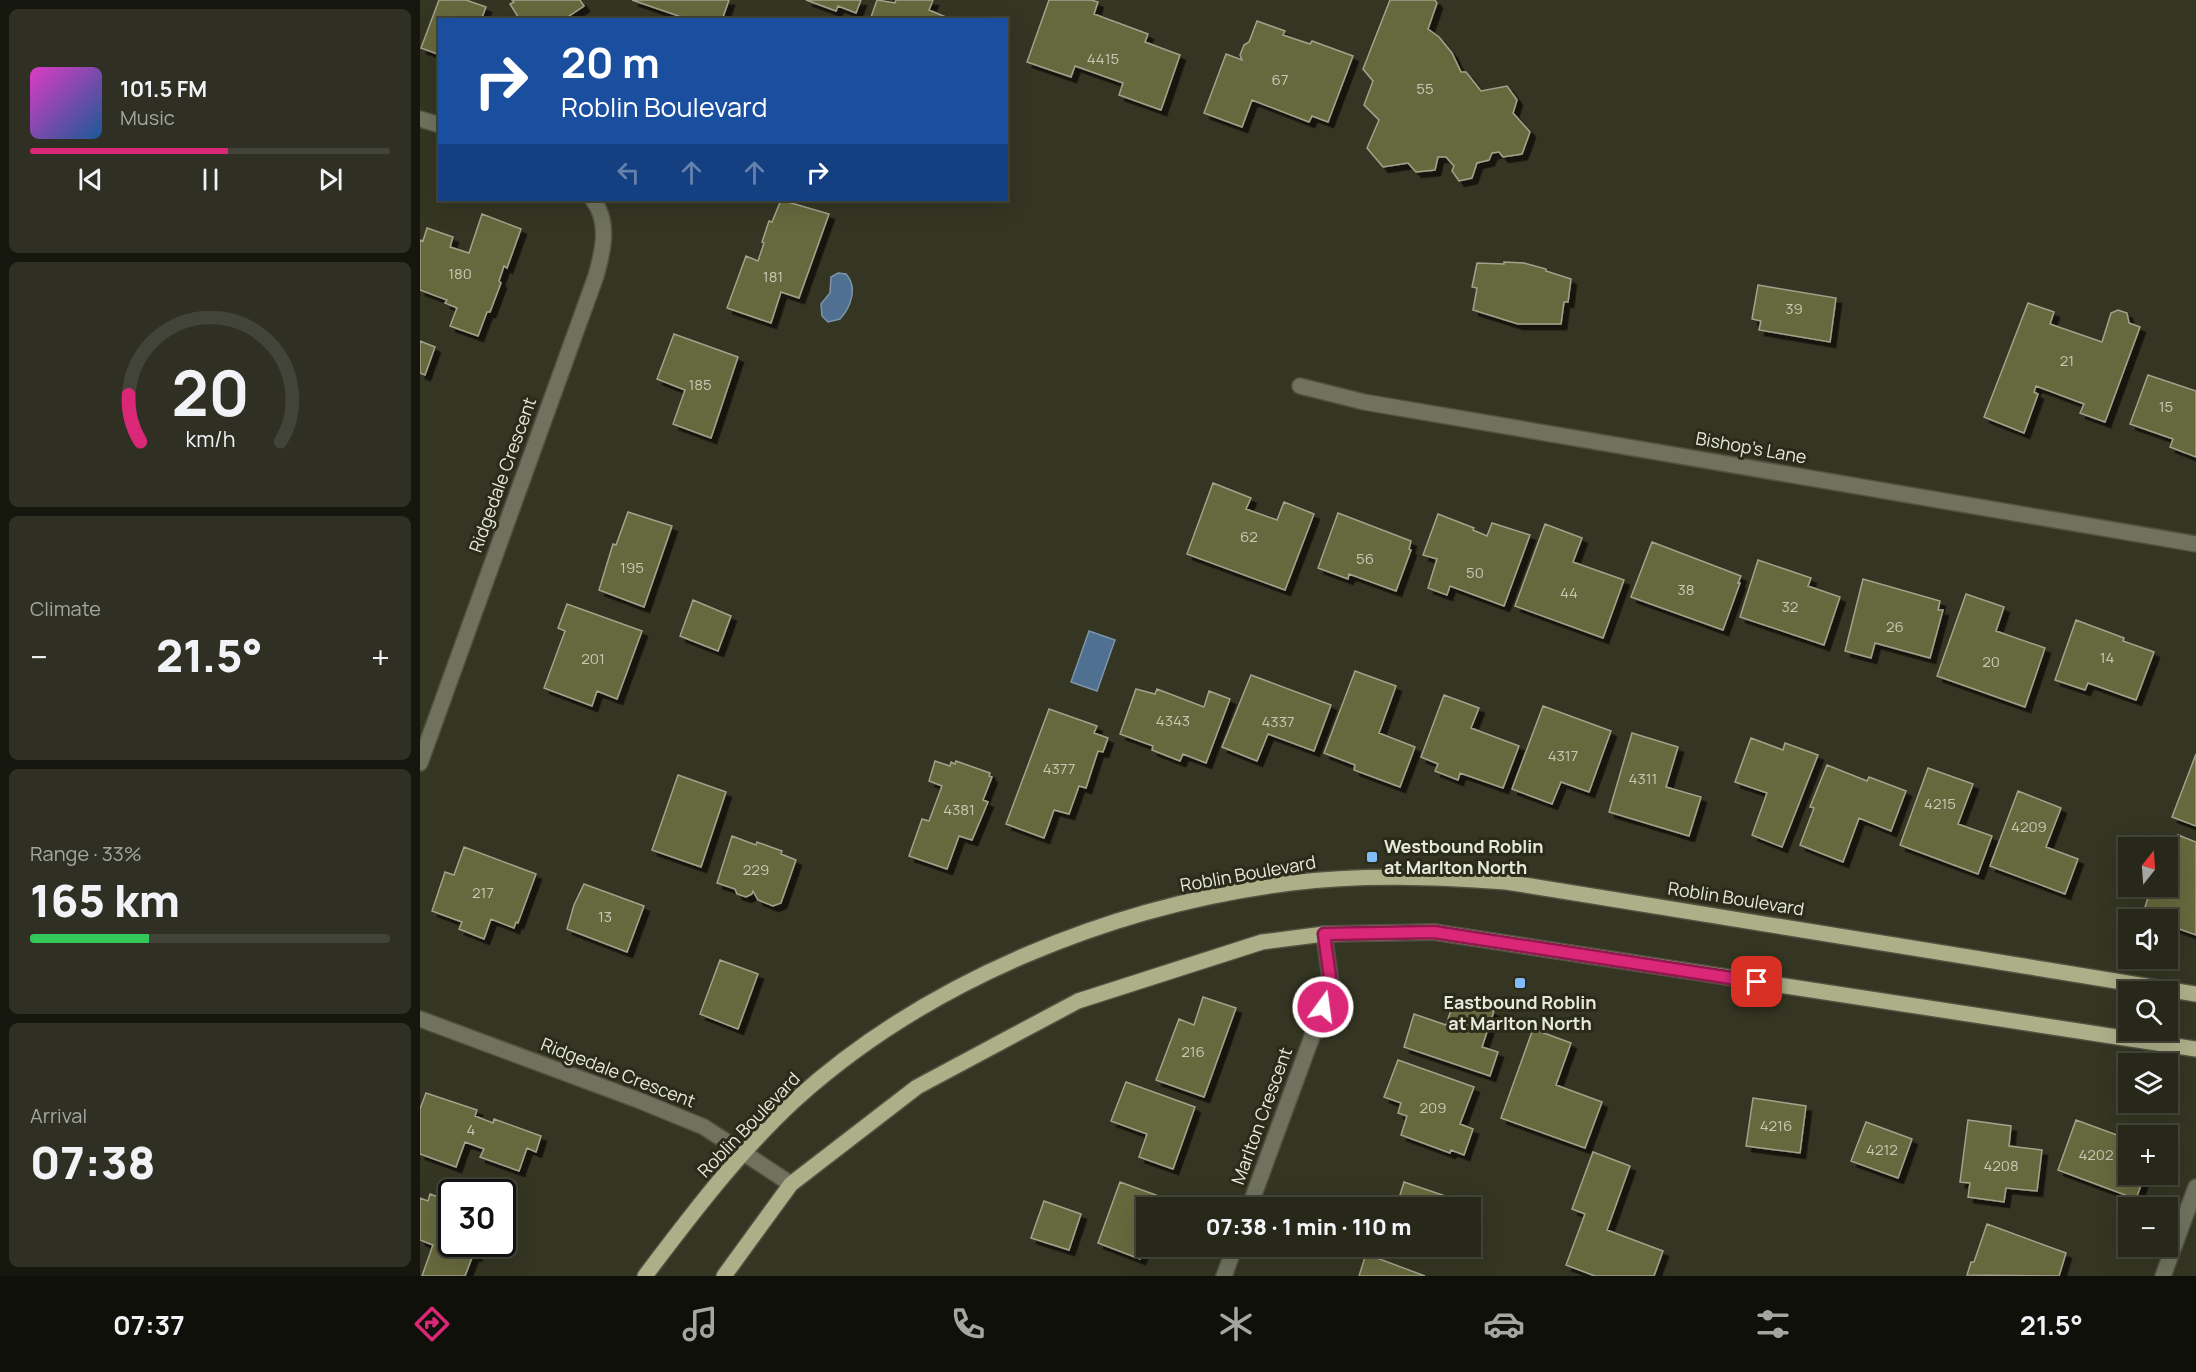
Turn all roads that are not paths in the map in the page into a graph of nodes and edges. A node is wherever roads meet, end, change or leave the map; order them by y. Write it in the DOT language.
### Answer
graph roads {
  1 [pos="420,119"];
  2 [pos="438,124"];
  3 [pos="594,201"];
  4 [pos="1300,386"];
  5 [pos="2196,544"];
  6 [pos="420,763"];
  7 [pos="1324,934"];
  8 [pos="2196,994"];
  9 [pos="420,1019"];
  10 [pos="2196,1049"];
  11 [pos="745,1152"];
  12 [pos="791,1184"];
  13 [pos="2196,1187"];
  14 [pos="1253,1197"];
  15 [pos="1231,1257"];
  16 [pos="645,1276"];
  17 [pos="724,1276"];
  18 [pos="1224,1276"];
  19 [pos="2163,1276"];
  1 -- 2 [label="street"];
  3 -- 6 [label="street, Ridgedale Crescent"];
  4 -- 5 [label="street, Bishop's Lane"];
  7 -- 10 [label="main road"];
  7 -- 12 [label="main road"];
  7 -- 14 [label="street, Marlton Crescent"];
  8 -- 11 [label="main road, Roblin Boulevard"];
  9 -- 11 [label="street, Ridgedale Crescent"];
  11 -- 12 [label="street, Ridgedale Crescent"];
  11 -- 16 [label="main road, Roblin Boulevard"];
  12 -- 17 [label="main road"];
  13 -- 19 [label="street"];
  15 -- 18 [label="street"];
}
